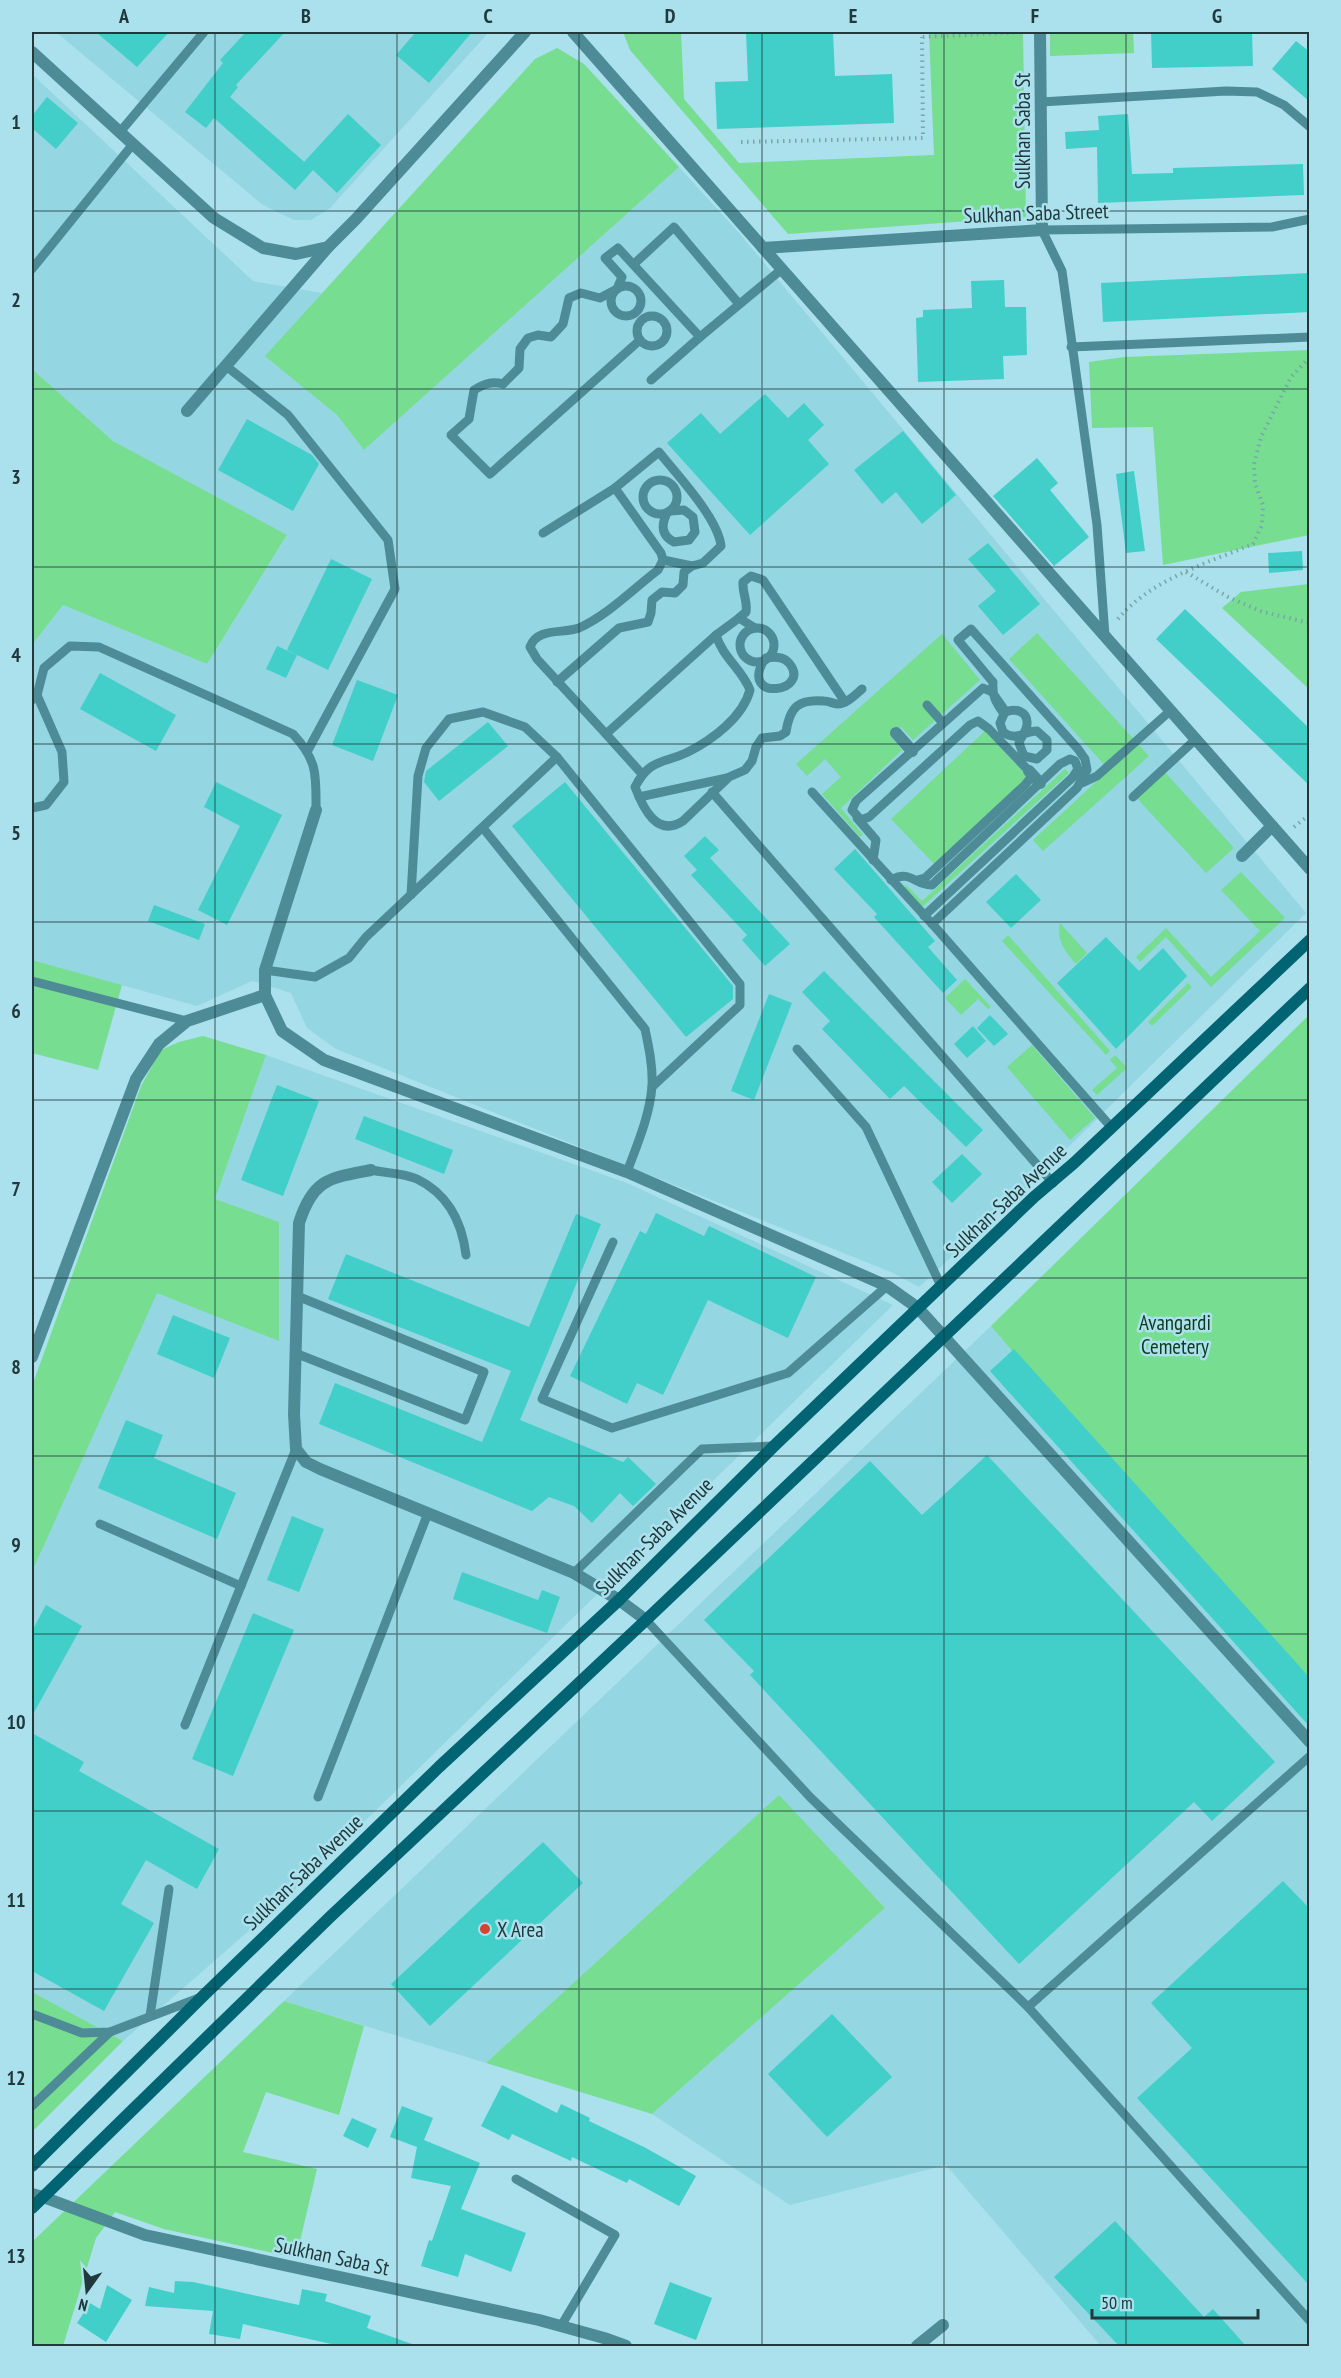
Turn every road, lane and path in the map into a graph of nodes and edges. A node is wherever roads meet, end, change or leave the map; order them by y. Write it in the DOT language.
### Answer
graph roads {
  1 [pos="204,32"];
  2 [pos="525,32"];
  3 [pos="573,32"];
  4 [pos="921,32"];
  5 [pos="1040,32"];
  6 [pos="922,37"];
  7 [pos="32,52"];
  8 [pos="1041,102"];
  9 [pos="1310,127"];
  10 [pos="120,132"];
  11 [pos="741,142"];
  12 [pos="133,144"];
  13 [pos="1310,219"];
  14 [pos="1042,230"];
  15 [pos="328,247"];
  16 [pos="763,248"];
  17 [pos="633,264"];
  18 [pos="32,269"];
  19 [pos="782,269"];
  20 [pos="739,304"];
  21 [pos="700,336"];
  22 [pos="1310,337"];
  23 [pos="640,340"];
  24 [pos="1071,347"];
  25 [pos="1310,357"];
  26 [pos="226,366"];
  27 [pos="651,380"];
  28 [pos="187,411"];
  29 [pos="637,470"];
  30 [pos="648,485"];
  31 [pos="615,488"];
  32 [pos="543,533"];
  33 [pos="663,560"];
  34 [pos="692,566"];
  35 [pos="1186,572"];
  36 [pos="739,618"];
  37 [pos="1310,623"];
  38 [pos="755,628"];
  39 [pos="716,635"];
  40 [pos="1105,636"];
  41 [pos="557,682"];
  42 [pos="862,688"];
  43 [pos="991,690"];
  44 [pos="34,698"];
  45 [pos="845,702"];
  46 [pos="927,705"];
  47 [pos="1170,711"];
  48 [pos="943,723"];
  49 [pos="896,733"];
  50 [pos="606,734"];
  51 [pos="1196,739"];
  52 [pos="308,750"];
  53 [pos="912,751"];
  54 [pos="557,757"];
  55 [pos="1029,771"];
  56 [pos="642,774"];
  57 [pos="729,777"];
  58 [pos="1040,783"];
  59 [pos="1082,783"];
  60 [pos="712,792"];
  61 [pos="812,792"];
  62 [pos="639,797"];
  63 [pos="1133,797"];
  64 [pos="32,808"];
  65 [pos="316,810"];
  66 [pos="857,818"];
  67 [pos="1272,826"];
  68 [pos="483,828"];
  69 [pos="1242,856"];
  70 [pos="995,857"];
  71 [pos="873,860"];
  72 [pos="1310,869"];
  73 [pos="891,880"];
  74 [pos="917,880"];
  75 [pos="411,895"];
  76 [pos="924,916"];
  77 [pos="932,924"];
  78 [pos="1310,940"];
  79 [pos="265,970"];
  80 [pos="32,981"];
  81 [pos="1310,988"];
  82 [pos="265,995"];
  83 [pos="187,1021"];
  84 [pos="797,1050"];
  85 [pos="652,1087"];
  86 [pos="1112,1128"];
  87 [pos="371,1170"];
  88 [pos="627,1172"];
  89 [pos="1053,1183"];
  90 [pos="613,1242"];
  91 [pos="466,1255"];
  92 [pos="887,1286"];
  93 [pos="941,1286"];
  94 [pos="297,1296"];
  95 [pos="918,1308"];
  96 [pos="944,1336"];
  97 [pos="295,1353"];
  98 [pos="32,1358"];
  99 [pos="774,1446"];
  100 [pos="296,1449"];
  101 [pos="429,1514"];
  102 [pos="100,1524"];
  103 [pos="574,1573"];
  104 [pos="241,1586"];
  105 [pos="619,1600"];
  106 [pos="646,1620"];
  107 [pos="185,1725"];
  108 [pos="1310,1742"];
  109 [pos="1310,1756"];
  110 [pos="318,1797"];
  111 [pos="169,1889"];
  112 [pos="202,1997"];
  113 [pos="1028,2007"];
  114 [pos="32,2014"];
  115 [pos="150,2016"];
  116 [pos="110,2032"];
  117 [pos="32,2106"];
  118 [pos="32,2166"];
  119 [pos="516,2179"];
  120 [pos="37,2195"];
  121 [pos="32,2208"];
  122 [pos="1310,2321"];
  123 [pos="943,2325"];
  124 [pos="561,2326"];
  125 [pos="626,2346"];
  126 [pos="917,2346"];
  1 -- 10 [label="lane"];
  2 -- 15 [label="street"];
  3 -- 16 [label="street"];
  4 -- 6 [label="path"];
  5 -- 6 [label="path"];
  5 -- 8 [label="street, Sulkhan Saba St"];
  6 -- 11 [label="path"];
  7 -- 10 [label="street"];
  8 -- 9 [label="lane"];
  8 -- 14 [label="street, Sulkhan Saba St"];
  10 -- 12 [label="street"];
  12 -- 15 [label="street"];
  12 -- 18 [label="lane"];
  13 -- 14 [label="lane, Sulkhan Saba Street"];
  14 -- 16 [label="street, Sulkhan Saba Street"];
  14 -- 24 [label="lane"];
  15 -- 26 [label="street"];
  16 -- 19 [label="street"];
  17 -- 20 [label="lane"];
  17 -- 21 [label="lane"];
  17 -- 23 [label="lane"];
  19 -- 20 [label="lane"];
  19 -- 40 [label="street"];
  20 -- 21 [label="lane"];
  21 -- 27 [label="lane"];
  22 -- 24 [label="lane"];
  24 -- 40 [label="lane"];
  25 -- 35 [label="path"];
  26 -- 28 [label="street"];
  26 -- 52 [label="lane"];
  29 -- 30 [label="lane"];
  29 -- 31 [label="lane"];
  29 -- 34 [label="lane"];
  30 -- 30 [label="lane"];
  31 -- 32 [label="lane"];
  31 -- 33 [label="lane"];
  33 -- 34 [label="lane"];
  33 -- 41 [label="lane"];
  34 -- 41 [label="lane"];
  35 -- 37 [label="path"];
  35 -- 40 [label="path"];
  36 -- 38 [label="lane"];
  36 -- 39 [label="lane"];
  36 -- 45 [label="lane"];
  38 -- 38 [label="lane"];
  39 -- 50 [label="lane"];
  39 -- 56 [label="lane"];
  40 -- 47 [label="street"];
  41 -- 50 [label="lane"];
  42 -- 45 [label="lane"];
  43 -- 43 [label="lane"];
  43 -- 48 [label="lane"];
  43 -- 59 [label="lane"];
  44 -- 52 [label="lane"];
  44 -- 64 [label="lane"];
  45 -- 57 [label="lane"];
  46 -- 48 [label="lane"];
  47 -- 51 [label="street"];
  47 -- 59 [label="lane"];
  48 -- 53 [label="lane"];
  49 -- 53 [label="street"];
  50 -- 56 [label="lane"];
  51 -- 63 [label="lane"];
  51 -- 67 [label="street"];
  52 -- 65 [label="lane"];
  53 -- 66 [label="lane"];
  54 -- 68 [label="lane"];
  54 -- 75 [label="lane"];
  54 -- 85 [label="lane"];
  55 -- 58 [label="street"];
  55 -- 66 [label="lane"];
  55 -- 74 [label="lane"];
  56 -- 62 [label="lane"];
  57 -- 60 [label="lane"];
  57 -- 62 [label="lane"];
  58 -- 70 [label="lane"];
  58 -- 74 [label="lane"];
  59 -- 70 [label="lane"];
  60 -- 62 [label="lane"];
  60 -- 89 [label="lane"];
  61 -- 71 [label="lane"];
  65 -- 79 [label="street"];
  66 -- 71 [label="lane"];
  67 -- 69 [label="street"];
  67 -- 72 [label="street"];
  68 -- 75 [label="lane"];
  68 -- 85 [label="lane"];
  70 -- 76 [label="lane"];
  70 -- 77 [label="lane"];
  71 -- 73 [label="lane"];
  73 -- 74 [label="lane"];
  73 -- 76 [label="lane"];
  75 -- 79 [label="lane"];
  76 -- 77 [label="lane"];
  77 -- 86 [label="lane"];
  78 -- 86 [label="main road, Sulkhan-Saba Avenue"];
  79 -- 82 [label="street"];
  80 -- 83 [label="lane"];
  81 -- 96 [label="main road"];
  82 -- 83 [label="street"];
  82 -- 88 [label="street"];
  83 -- 98 [label="street"];
  84 -- 93 [label="lane"];
  85 -- 88 [label="lane"];
  86 -- 89 [label="main road, Sulkhan-Saba Avenue"];
  87 -- 91 [label="lane"];
  87 -- 94 [label="street"];
  88 -- 92 [label="street"];
  89 -- 93 [label="main road, Sulkhan-Saba Avenue"];
  90 -- 92 [label="lane"];
  92 -- 95 [label="street"];
  93 -- 95 [label="main road, Sulkhan-Saba Avenue"];
  94 -- 97 [label="street"];
  94 -- 97 [label="lane"];
  95 -- 96 [label="street"];
  95 -- 99 [label="main road, Sulkhan-Saba Avenue"];
  96 -- 106 [label="main road"];
  96 -- 108 [label="street"];
  97 -- 100 [label="street"];
  99 -- 103 [label="lane"];
  99 -- 105 [label="main road, Sulkhan-Saba Avenue"];
  100 -- 101 [label="street"];
  100 -- 104 [label="lane"];
  101 -- 103 [label="street"];
  101 -- 110 [label="lane"];
  102 -- 104 [label="lane"];
  103 -- 105 [label="street"];
  104 -- 107 [label="lane"];
  105 -- 106 [label="street"];
  105 -- 112 [label="main road, Sulkhan-Saba Avenue"];
  106 -- 113 [label="lane"];
  106 -- 120 [label="main road"];
  109 -- 113 [label="lane"];
  111 -- 115 [label="lane"];
  112 -- 115 [label="lane"];
  112 -- 118 [label="main road, Sulkhan-Saba Avenue"];
  113 -- 122 [label="lane"];
  114 -- 116 [label="lane"];
  115 -- 116 [label="lane"];
  116 -- 117 [label="lane"];
  119 -- 124 [label="lane"];
  120 -- 121 [label="main road"];
  120 -- 124 [label="street, Sulkhan Saba St"];
  123 -- 126 [label="street"];
  124 -- 125 [label="street, Sulkhan Saba St"];
}
